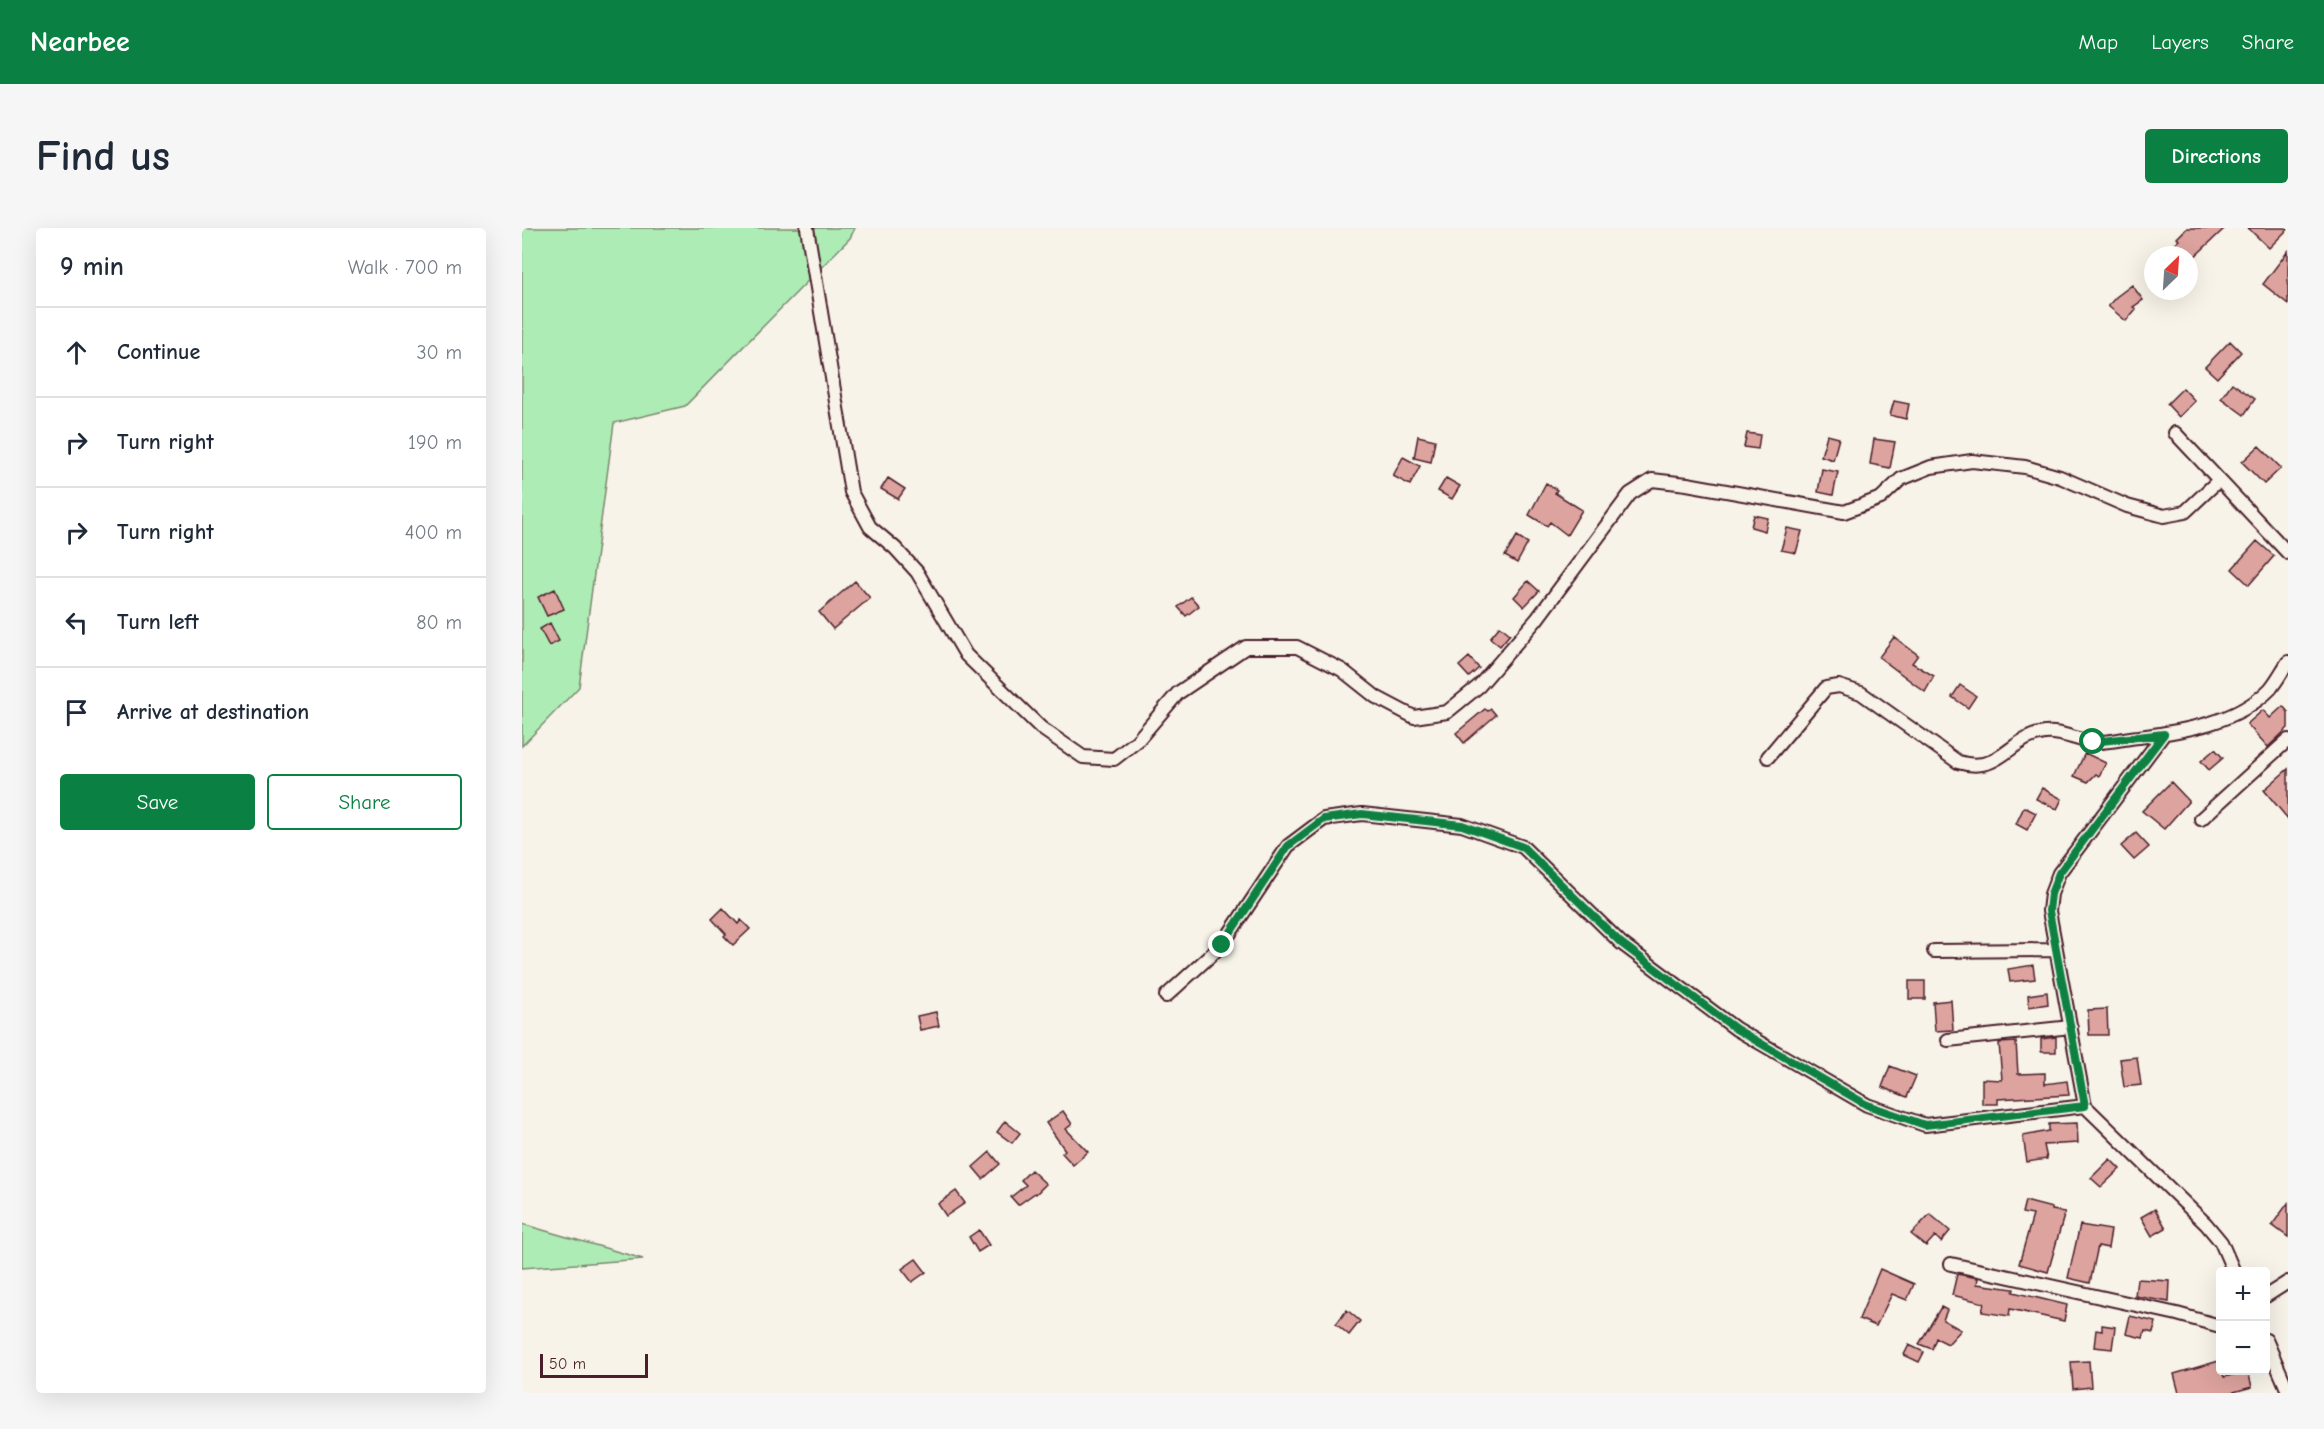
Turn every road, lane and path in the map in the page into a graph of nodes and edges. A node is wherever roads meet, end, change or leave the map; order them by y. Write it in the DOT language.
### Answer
graph roads {
  1 [pos="807,228"];
  2 [pos="2175,433"];
  3 [pos="2219,480"];
  4 [pos="2288,553"];
  5 [pos="2288,662"];
  6 [pos="2164,734"];
  7 [pos="2288,740"];
  8 [pos="1768,757"];
  9 [pos="2201,819"];
  10 [pos="2056,950"];
  11 [pos="1934,951"];
  12 [pos="1167,996"];
  13 [pos="2071,1027"];
  14 [pos="1948,1040"];
  15 [pos="2085,1106"];
  16 [pos="1951,1264"];
  17 [pos="2232,1267"];
  18 [pos="2288,1282"];
  19 [pos="2270,1293"];
  20 [pos="2216,1325"];
  21 [pos="2270,1351"];
  22 [pos="2288,1391"];
  1 -- 3 [label="street"];
  2 -- 3 [label="street"];
  3 -- 4 [label="street"];
  5 -- 6 [label="street"];
  6 -- 8 [label="street"];
  6 -- 10 [label="street"];
  7 -- 9 [label="street"];
  10 -- 11 [label="street"];
  10 -- 13 [label="street"];
  12 -- 15 [label="street"];
  13 -- 14 [label="street"];
  13 -- 15 [label="street"];
  15 -- 17 [label="street"];
  16 -- 20 [label="street"];
  18 -- 19 [label="street"];
  21 -- 22 [label="street"];
}
